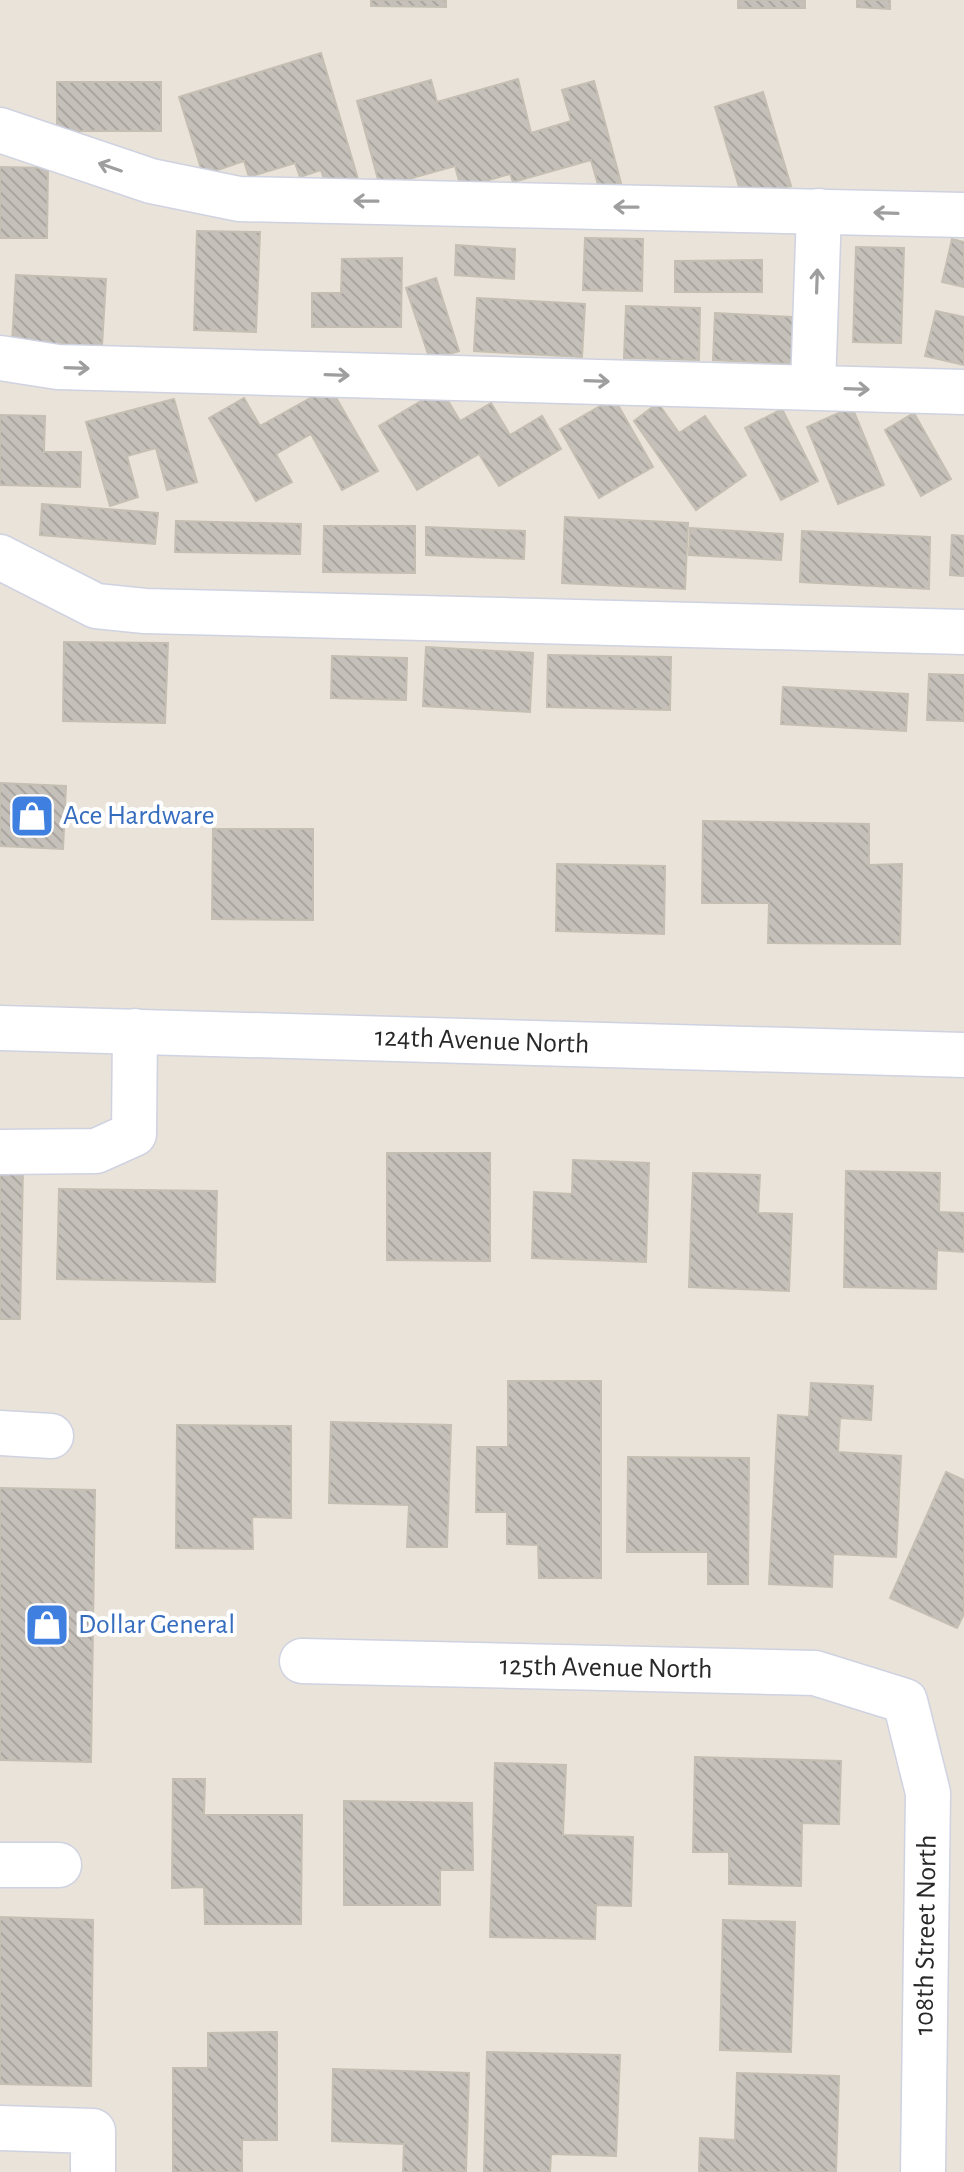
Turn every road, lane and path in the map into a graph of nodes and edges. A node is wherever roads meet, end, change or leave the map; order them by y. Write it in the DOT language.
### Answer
graph roads {
  1 [pos="0,130"];
  2 [pos="819,211"];
  3 [pos="964,215"];
  4 [pos="0,358"];
  5 [pos="813,387"];
  6 [pos="964,392"];
  7 [pos="0,557"];
  8 [pos="964,632"];
  9 [pos="0,1028"];
  10 [pos="135,1031"];
  11 [pos="964,1055"];
  12 [pos="0,1152"];
  13 [pos="0,1433"];
  14 [pos="51,1436"];
  15 [pos="302,1661"];
  16 [pos="905,1701"];
  17 [pos="0,1865"];
  18 [pos="59,1865"];
  19 [pos="0,2128"];
  20 [pos="93,2172"];
  21 [pos="923,2172"];
  2 -- 1 [label="street, one-way"];
  3 -- 2 [label="street, one-way"];
  5 -- 2 [label="street, one-way"];
  4 -- 5 [label="street, one-way"];
  5 -- 6 [label="street, one-way"];
  7 -- 8 [label="street"];
  9 -- 10 [label="street, 124th Avenue North"];
  10 -- 11 [label="street, 124th Avenue North"];
  10 -- 12 [label="street"];
  13 -- 14 [label="street"];
  15 -- 16 [label="street, 125th Avenue North"];
  16 -- 21 [label="street, 108th Street North"];
  17 -- 18 [label="street"];
  19 -- 20 [label="street"];
}
